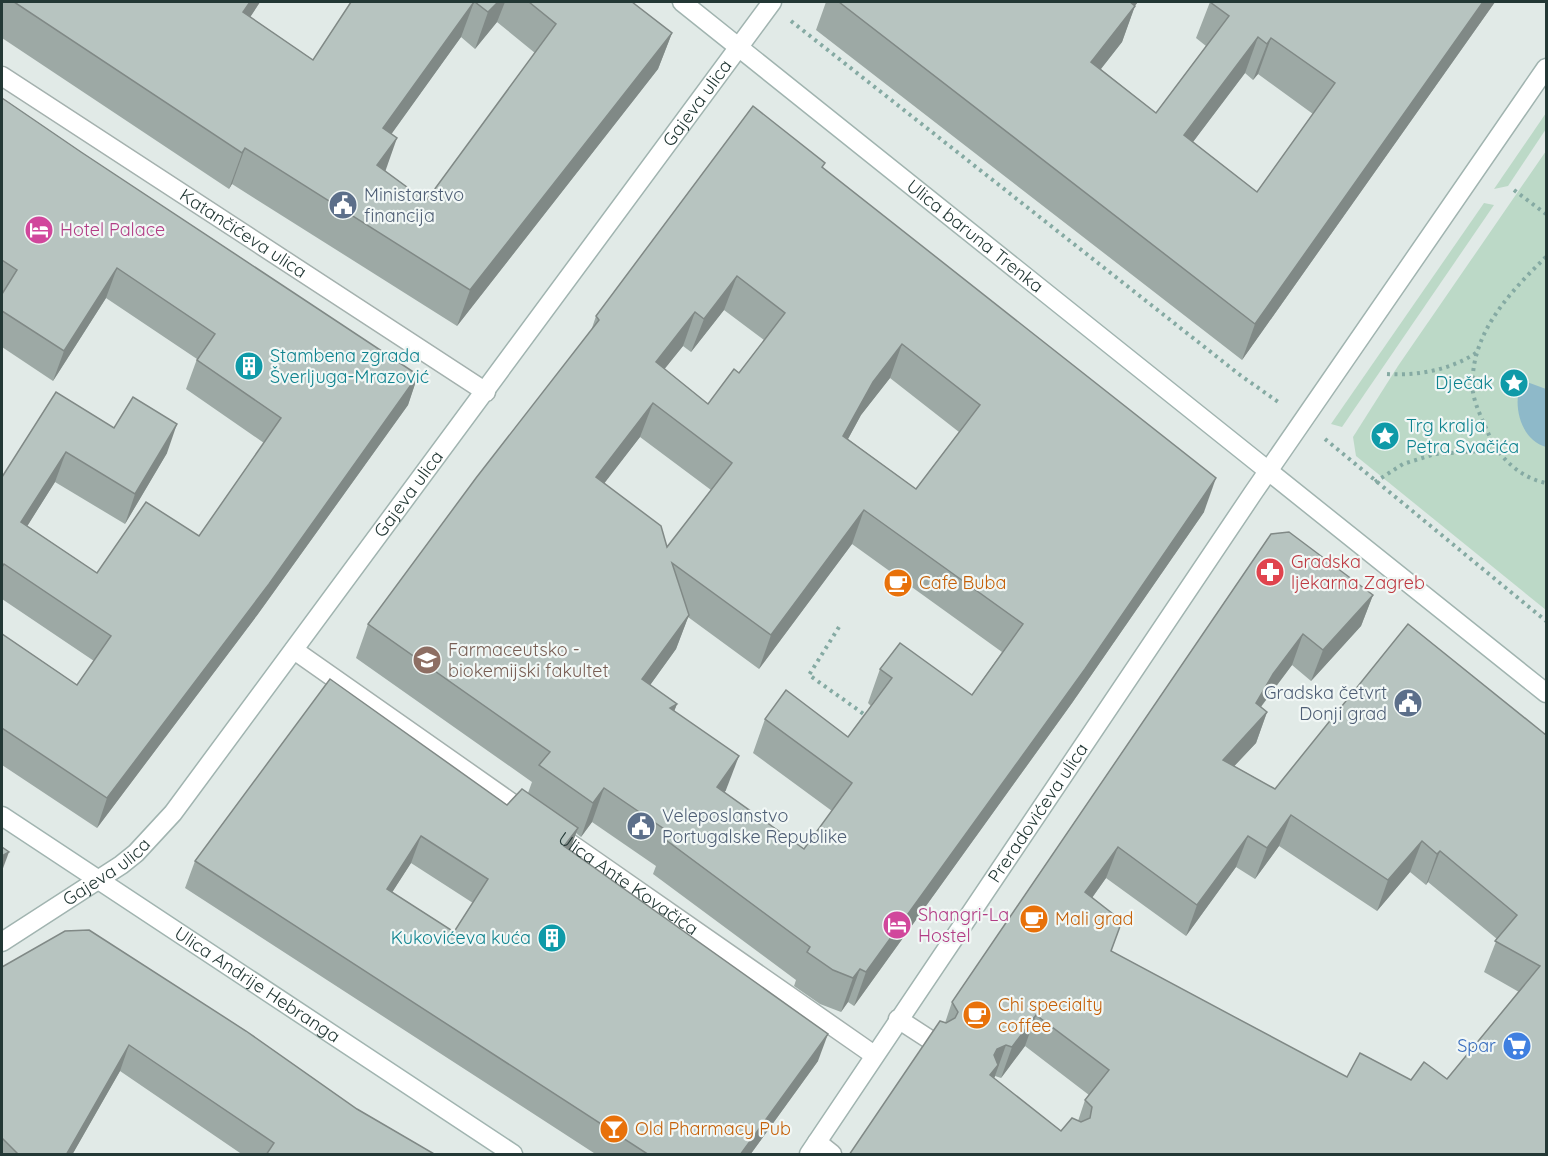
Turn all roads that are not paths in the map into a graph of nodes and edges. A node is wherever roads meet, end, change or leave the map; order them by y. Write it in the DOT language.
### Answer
graph roads {
  1 [pos="682,2"];
  2 [pos="772,2"];
  3 [pos="738,47"];
  4 [pos="1546,68"];
  5 [pos="2,76"];
  6 [pos="486,392"];
  7 [pos="1268,471"];
  8 [pos="294,650"];
  9 [pos="1546,693"];
  10 [pos="2,816"];
  11 [pos="98,880"];
  12 [pos="2,942"];
  13 [pos="898,1019"];
  14 [pos="935,1043"];
  15 [pos="874,1055"];
  16 [pos="813,1148"];
  17 [pos="513,1155"];
  18 [pos="832,1155"];
  1 -- 3 [label="street, Ulica baruna Trenka"];
  2 -- 3 [label="street, Gajeva ulica"];
  3 -- 6 [label="street, Gajeva ulica"];
  3 -- 7 [label="street, Ulica baruna Trenka"];
  4 -- 7 [label="street"];
  5 -- 6 [label="street, Katančićeva ulica"];
  6 -- 8 [label="street, Gajeva ulica"];
  7 -- 9 [label="street"];
  7 -- 13 [label="street, Preradovićeva ulica"];
  8 -- 11 [label="street, Gajeva ulica"];
  8 -- 15 [label="street, Ulica Ante Kovačića"];
  10 -- 11 [label="street, Ulica Andrije Hebranga"];
  11 -- 12 [label="street, Gajeva ulica"];
  11 -- 17 [label="street, Ulica Andrije Hebranga"];
  13 -- 14 [label="street"];
  13 -- 15 [label="street, Preradovićeva ulica"];
  15 -- 16 [label="street, Preradovićeva ulica"];
  16 -- 18 [label="street"];
}
